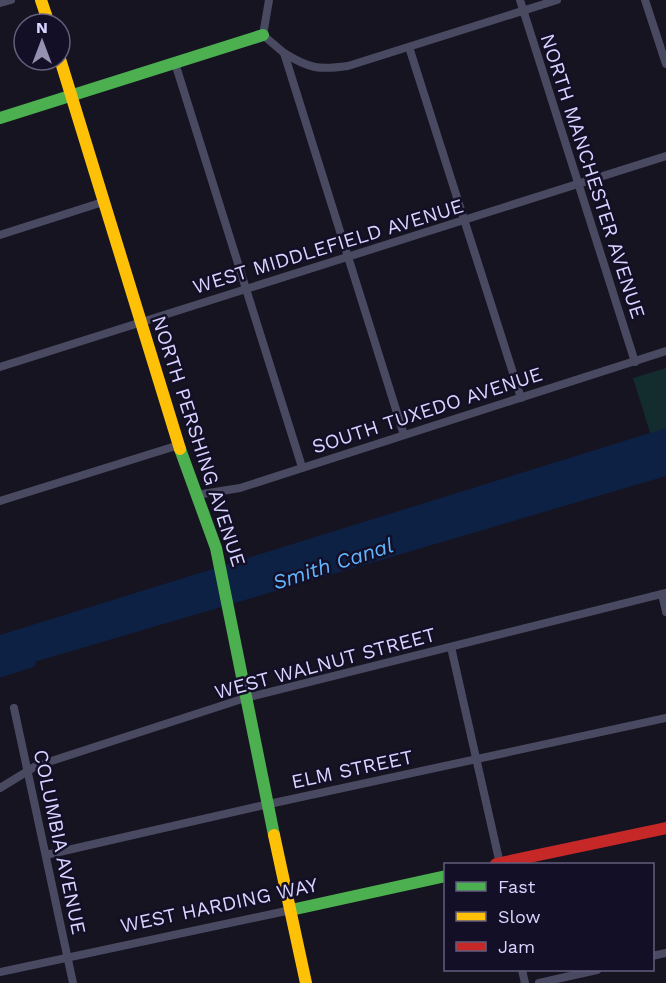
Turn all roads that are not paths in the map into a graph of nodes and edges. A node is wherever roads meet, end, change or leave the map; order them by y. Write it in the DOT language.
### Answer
graph roads {
  1 [pos="11,0"];
  2 [pos="268,0"];
  3 [pos="520,0"];
  4 [pos="557,0"];
  5 [pos="645,0"];
  6 [pos="0,3"];
  7 [pos="523,10"];
  8 [pos="263,35"];
  9 [pos="409,47"];
  10 [pos="284,53"];
  11 [pos="175,63"];
  12 [pos="666,64"];
  13 [pos="64,72"];
  14 [pos="71,95"];
  15 [pos="0,118"];
  16 [pos="666,156"];
  17 [pos="578,184"];
  18 [pos="103,202"];
  19 [pos="464,220"];
  20 [pos="0,234"];
  21 [pos="349,257"];
  22 [pos="246,290"];
  23 [pos="140,322"];
  24 [pos="666,351"];
  25 [pos="635,362"];
  26 [pos="0,367"];
  27 [pos="521,398"];
  28 [pos="404,435"];
  29 [pos="179,445"];
  30 [pos="302,467"];
  31 [pos="196,495"];
  32 [pos="0,501"];
  33 [pos="664,594"];
  34 [pos="666,612"];
  35 [pos="451,647"];
  36 [pos="245,698"];
  37 [pos="14,708"];
  38 [pos="666,718"];
  39 [pos="477,759"];
  40 [pos="27,771"];
  41 [pos="0,788"];
  42 [pos="269,804"];
  43 [pos="666,828"];
  44 [pos="46,855"];
  45 [pos="499,863"];
  46 [pos="504,863"];
  47 [pos="444,876"];
  48 [pos="291,910"];
  49 [pos="68,958"];
  50 [pos="589,971"];
  51 [pos="0,972"];
  52 [pos="73,983"];
  53 [pos="306,983"];
  54 [pos="539,983"];
  1 -- 6 [label="street"];
  2 -- 8 [label="street"];
  3 -- 7 [label="street, NORTH MANCHESTER AVENUE"];
  4 -- 7 [label="street"];
  5 -- 12 [label="street"];
  7 -- 9 [label="street"];
  7 -- 17 [label="street, NORTH MANCHESTER AVENUE"];
  8 -- 10 [label="street"];
  8 -- 11 [label="main road"];
  9 -- 10 [label="street"];
  9 -- 19 [label="street"];
  10 -- 21 [label="street"];
  11 -- 14 [label="main road"];
  11 -- 22 [label="street"];
  13 -- 14 [label="main road, NORTH PERSHING AVENUE"];
  14 -- 15 [label="main road"];
  14 -- 18 [label="main road, NORTH PERSHING AVENUE"];
  16 -- 17 [label="street, WEST MIDDLEFIELD AVENUE"];
  17 -- 19 [label="street, WEST MIDDLEFIELD AVENUE"];
  17 -- 25 [label="street, NORTH MANCHESTER AVENUE"];
  18 -- 20 [label="street"];
  18 -- 23 [label="main road, NORTH PERSHING AVENUE"];
  19 -- 21 [label="street, WEST MIDDLEFIELD AVENUE"];
  19 -- 27 [label="street"];
  21 -- 22 [label="street, WEST MIDDLEFIELD AVENUE"];
  21 -- 28 [label="street"];
  22 -- 23 [label="street, WEST MIDDLEFIELD AVENUE"];
  22 -- 30 [label="street"];
  23 -- 26 [label="street, WEST MIDDLEFIELD AVENUE"];
  23 -- 29 [label="main road, NORTH PERSHING AVENUE"];
  24 -- 25 [label="street, SOUTH TUXEDO AVENUE"];
  25 -- 27 [label="street, SOUTH TUXEDO AVENUE"];
  27 -- 28 [label="street, SOUTH TUXEDO AVENUE"];
  28 -- 30 [label="street, SOUTH TUXEDO AVENUE"];
  29 -- 31 [label="main road, NORTH PERSHING AVENUE"];
  29 -- 32 [label="street"];
  30 -- 31 [label="street, SOUTH TUXEDO AVENUE"];
  31 -- 36 [label="main road, NORTH PERSHING AVENUE"];
  33 -- 34 [label="street"];
  33 -- 35 [label="street, WEST WALNUT STREET"];
  35 -- 36 [label="street, WEST WALNUT STREET"];
  35 -- 39 [label="street"];
  36 -- 40 [label="street, WEST WALNUT STREET"];
  36 -- 42 [label="main road, NORTH PERSHING AVENUE"];
  37 -- 40 [label="street, COLUMBIA AVENUE"];
  38 -- 39 [label="street, ELM STREET"];
  39 -- 42 [label="street, ELM STREET"];
  39 -- 45 [label="street"];
  40 -- 41 [label="street, WEST WALNUT STREET"];
  40 -- 44 [label="street, COLUMBIA AVENUE"];
  42 -- 44 [label="street, ELM STREET"];
  42 -- 48 [label="main road, NORTH PERSHING AVENUE"];
  43 -- 46 [label="main road"];
  44 -- 49 [label="street, COLUMBIA AVENUE"];
  47 -- 48 [label="main road, WEST HARDING WAY"];
  48 -- 49 [label="street, WEST HARDING WAY"];
  48 -- 53 [label="main road, NORTH PERSHING AVENUE"];
  49 -- 51 [label="street, WEST HARDING WAY"];
  49 -- 52 [label="street, COLUMBIA AVENUE"];
  50 -- 54 [label="street"];
}
